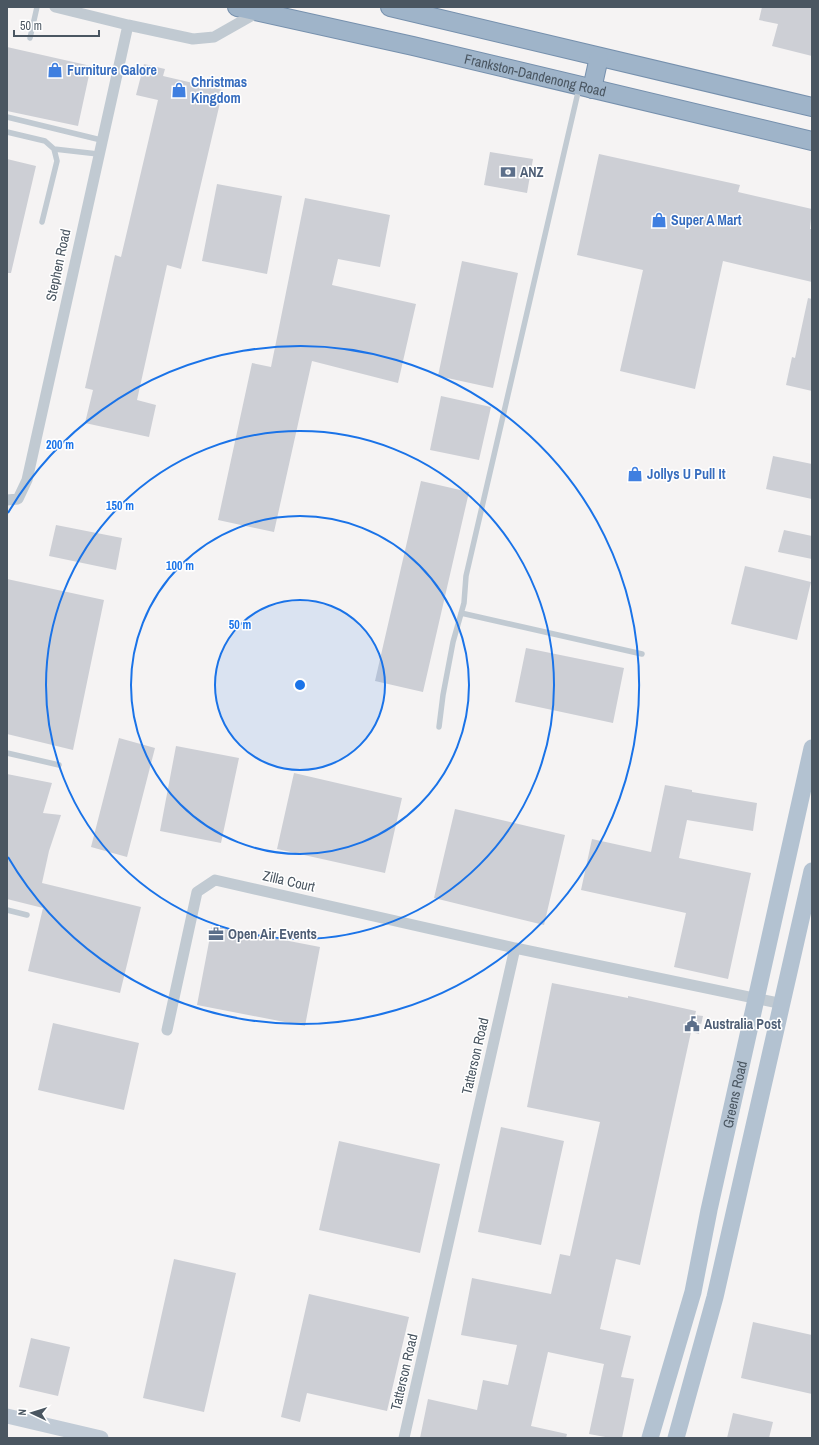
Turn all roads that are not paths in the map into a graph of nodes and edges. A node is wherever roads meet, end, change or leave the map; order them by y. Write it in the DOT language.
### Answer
graph roads {
  1 [pos="37,7"];
  2 [pos="55,7"];
  3 [pos="237,7"];
  4 [pos="390,7"];
  5 [pos="259,9"];
  6 [pos="128,26"];
  7 [pos="30,38"];
  8 [pos="599,57"];
  9 [pos="586,87"];
  10 [pos="812,107"];
  11 [pos="7,117"];
  12 [pos="7,132"];
  13 [pos="101,140"];
  14 [pos="812,141"];
  15 [pos="54,149"];
  16 [pos="98,154"];
  17 [pos="42,222"];
  18 [pos="7,500"];
  19 [pos="461,613"];
  20 [pos="642,654"];
  21 [pos="440,727"];
  22 [pos="812,748"];
  23 [pos="7,753"];
  24 [pos="59,765"];
  25 [pos="812,871"];
  26 [pos="7,910"];
  27 [pos="27,915"];
  28 [pos="515,948"];
  29 [pos="756,998"];
  30 [pos="783,1004"];
  31 [pos="167,1030"];
  32 [pos="698,1266"];
  33 [pos="722,1270"];
  34 [pos="7,1416"];
  35 [pos="101,1438"];
  36 [pos="404,1438"];
  37 [pos="650,1438"];
  38 [pos="676,1438"];
  1 -- 7 [label="lane"];
  2 -- 6 [label="street"];
  3 -- 5 [label="highway, Frankston-Dandenong Road"];
  4 -- 8 [label="highway"];
  5 -- 6 [label="street"];
  5 -- 9 [label="highway, Frankston-Dandenong Road"];
  6 -- 13 [label="street, Stephen Road"];
  8 -- 9 [label="highway"];
  8 -- 10 [label="highway"];
  9 -- 14 [label="highway, Frankston-Dandenong Road"];
  9 -- 19 [label="lane"];
  11 -- 13 [label="lane"];
  12 -- 15 [label="lane"];
  13 -- 16 [label="street, Stephen Road"];
  15 -- 16 [label="lane"];
  15 -- 17 [label="lane"];
  16 -- 18 [label="street, Stephen Road"];
  19 -- 20 [label="lane"];
  19 -- 21 [label="lane"];
  22 -- 29 [label="main road, Greens Road"];
  23 -- 24 [label="lane"];
  25 -- 30 [label="main road, Greens Road"];
  26 -- 27 [label="lane"];
  28 -- 29 [label="street"];
  28 -- 31 [label="street, Zilla Court"];
  28 -- 36 [label="street, Tatterson Road"];
  29 -- 30 [label="street"];
  29 -- 32 [label="main road, Greens Road"];
  30 -- 33 [label="main road, Greens Road"];
  32 -- 33 [label="main road"];
  32 -- 37 [label="main road, Greens Road"];
  33 -- 38 [label="main road, Greens Road"];
  34 -- 35 [label="main road"];
}
